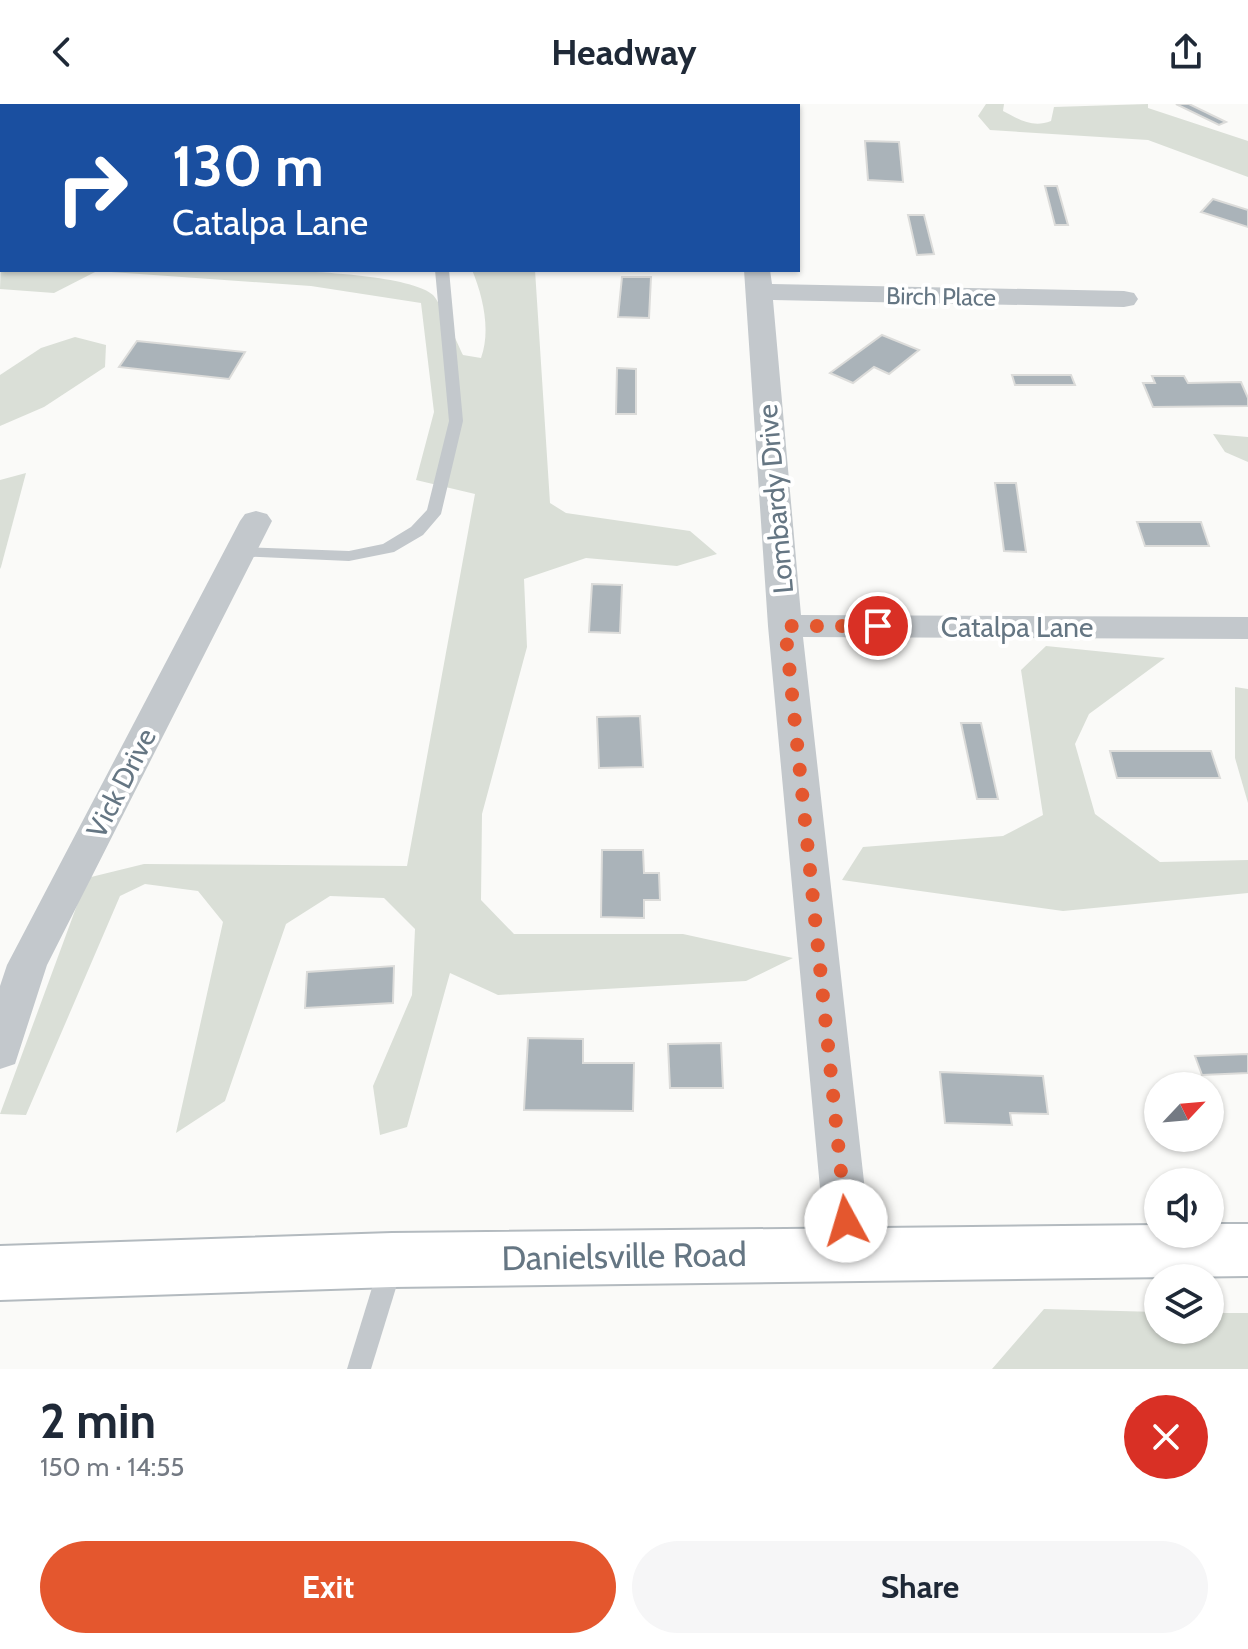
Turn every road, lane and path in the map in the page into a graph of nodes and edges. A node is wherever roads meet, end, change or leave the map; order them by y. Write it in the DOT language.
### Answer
graph roads {
  1 [pos="442,272"];
  2 [pos="758,281"];
  3 [pos="1124,299"];
  4 [pos="248,536"];
  5 [pos="785,626"];
  6 [pos="1248,628"];
  7 [pos="0,1051"];
  8 [pos="1248,1250"];
  9 [pos="849,1253"];
  10 [pos="392,1260"];
  11 [pos="0,1273"];
  12 [pos="359,1369"];
  1 -- 4 [label="lane"];
  2 -- 3 [label="street, Birch Place"];
  2 -- 5 [label="street, Lombardy Drive"];
  4 -- 7 [label="street, Vick Drive"];
  5 -- 6 [label="street, Catalpa Lane"];
  5 -- 9 [label="street, Lombardy Drive"];
  8 -- 9 [label="main road, Danielsville Road"];
  9 -- 10 [label="main road, Danielsville Road"];
  10 -- 11 [label="main road, Danielsville Road"];
  10 -- 12 [label="lane"];
}
